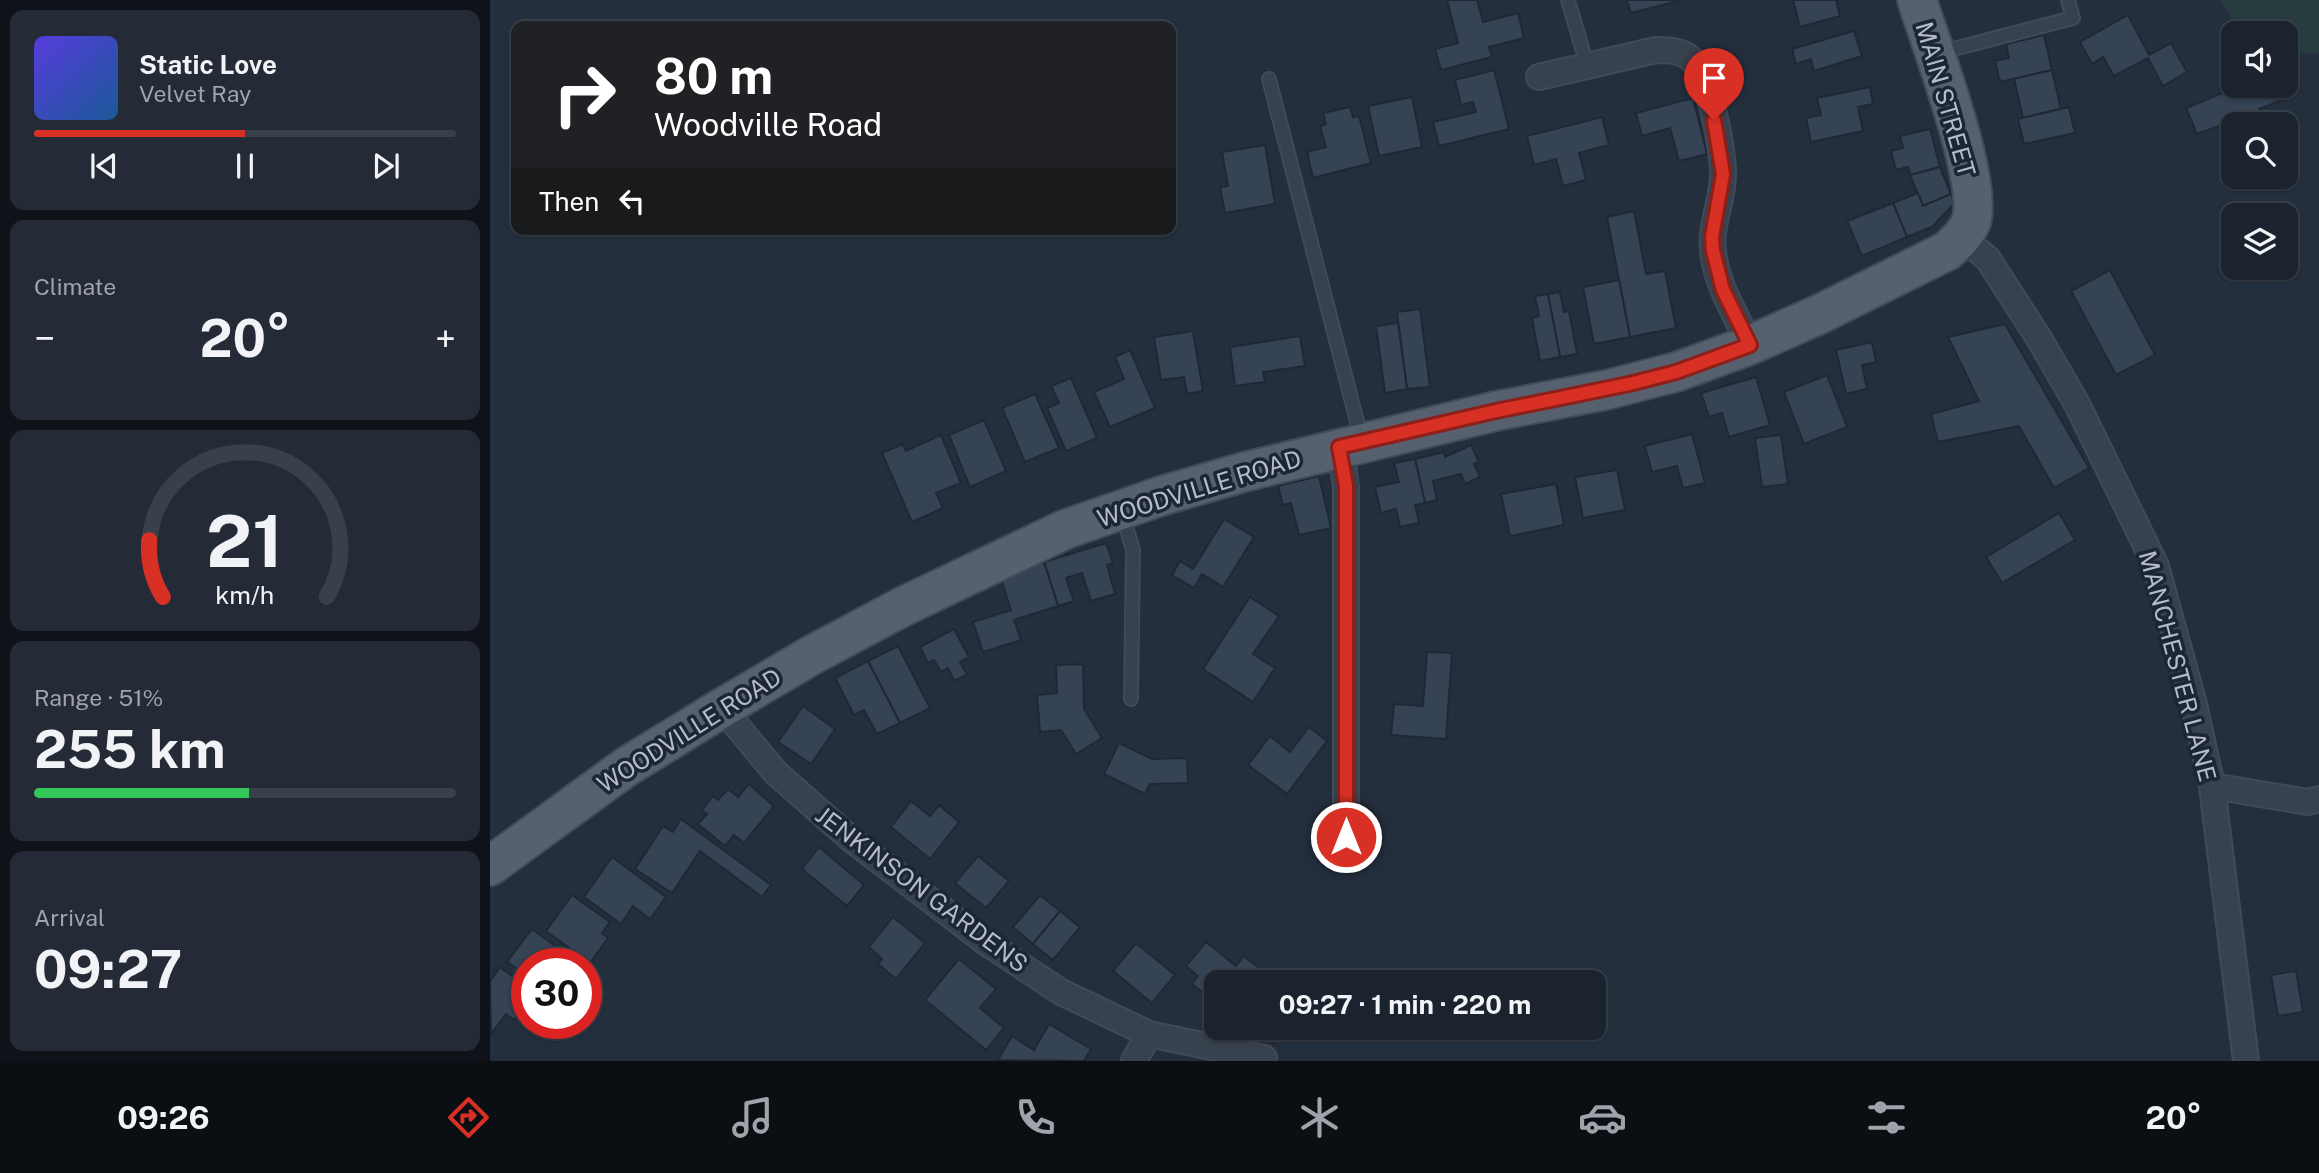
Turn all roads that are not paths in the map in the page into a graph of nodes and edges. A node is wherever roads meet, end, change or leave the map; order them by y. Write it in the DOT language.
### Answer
graph roads {
  1 [pos="1568,0"];
  2 [pos="1917,0"];
  3 [pos="2068,0"];
  4 [pos="1935,54"];
  5 [pos="1587,65"];
  6 [pos="1539,77"];
  7 [pos="1269,79"];
  8 [pos="1962,237"];
  9 [pos="1750,345"];
  10 [pos="1351,445"];
  11 [pos="1121,509"];
  12 [pos="1131,699"];
  13 [pos="722,708"];
  14 [pos="2212,786"];
  15 [pos="2319,799"];
  16 [pos="1346,837"];
  17 [pos="490,866"];
  18 [pos="1149,1034"];
  19 [pos="1264,1058"];
  20 [pos="1134,1061"];
  21 [pos="2246,1061"];
  1 -- 5 [label="lane"];
  2 -- 4 [label="main road, MAIN STREET"];
  3 -- 4 [label="lane"];
  4 -- 8 [label="main road, MAIN STREET"];
  5 -- 6 [label="street"];
  5 -- 9 [label="street"];
  7 -- 10 [label="lane"];
  8 -- 9 [label="main road, WOODVILLE ROAD"];
  8 -- 14 [label="street, MANCHESTER LANE"];
  9 -- 10 [label="main road, WOODVILLE ROAD"];
  10 -- 11 [label="main road, WOODVILLE ROAD"];
  10 -- 16 [label="street"];
  11 -- 12 [label="lane"];
  11 -- 13 [label="main road, WOODVILLE ROAD"];
  13 -- 17 [label="main road, WOODVILLE ROAD"];
  13 -- 18 [label="street, JENKINSON GARDENS"];
  14 -- 15 [label="street"];
  14 -- 21 [label="street, MANCHESTER LANE"];
  18 -- 19 [label="street, JENKINSON GARDENS"];
  18 -- 20 [label="street"];
}
